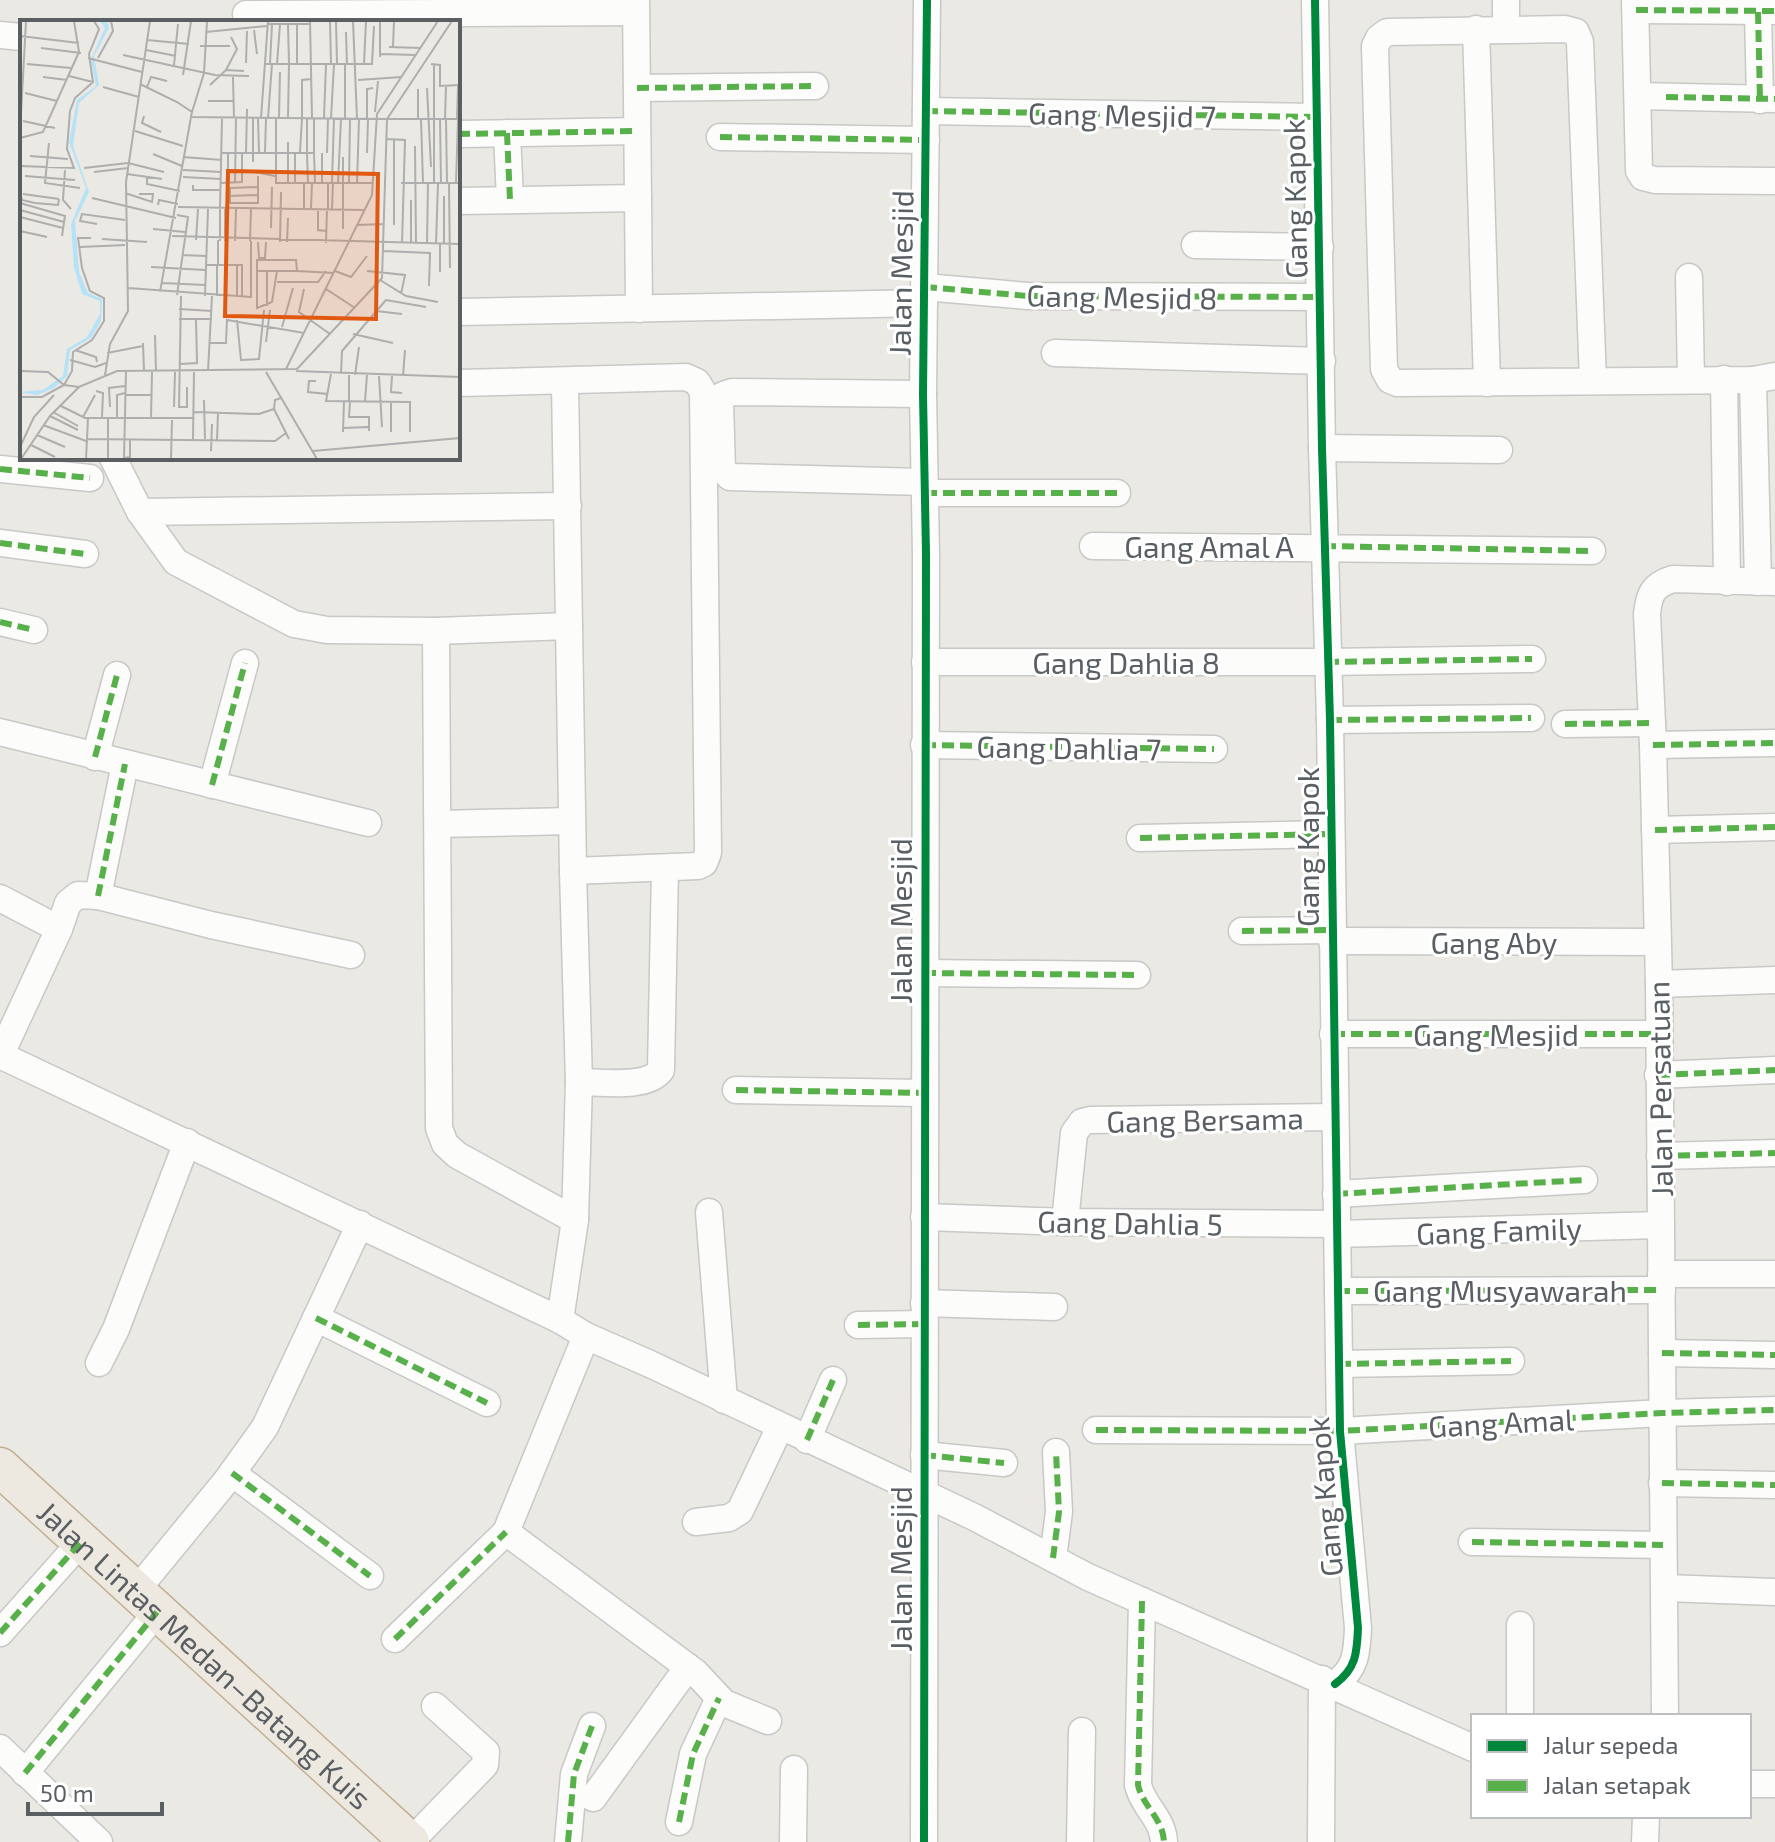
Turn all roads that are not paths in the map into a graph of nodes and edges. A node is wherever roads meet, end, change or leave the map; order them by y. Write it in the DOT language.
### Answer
graph roads {
  1 [pos="927,0"];
  2 [pos="1315,0"];
  3 [pos="1636,5"];
  4 [pos="636,6"];
  5 [pos="1766,11"];
  6 [pos="247,12"];
  7 [pos="1476,29"];
  8 [pos="0,35"];
  9 [pos="20,37"];
  10 [pos="815,86"];
  11 [pos="637,88"];
  12 [pos="1638,96"];
  13 [pos="1768,100"];
  14 [pos="926,111"];
  15 [pos="1317,117"];
  16 [pos="637,131"];
  17 [pos="507,133"];
  18 [pos="460,134"];
  19 [pos="720,137"];
  20 [pos="926,140"];
  21 [pos="1775,181"];
  22 [pos="638,198"];
  23 [pos="510,200"];
  24 [pos="460,201"];
  25 [pos="1195,245"];
  26 [pos="1320,247"];
  27 [pos="1689,277"];
  28 [pos="925,295"];
  29 [pos="1319,297"];
  30 [pos="639,309"];
  31 [pos="460,312"];
  32 [pos="1055,353"];
  33 [pos="1322,361"];
  34 [pos="1764,378"];
  35 [pos="1724,379"];
  36 [pos="1691,380"];
  37 [pos="1593,381"];
  38 [pos="565,382"];
  39 [pos="460,383"];
  40 [pos="1487,383"];
  41 [pos="923,394"];
  42 [pos="1322,448"];
  43 [pos="1499,450"];
  44 [pos="114,460"];
  45 [pos="0,469"];
  46 [pos="90,478"];
  47 [pos="1726,478"];
  48 [pos="1755,478"];
  49 [pos="924,488"];
  50 [pos="1117,493"];
  51 [pos="568,506"];
  52 [pos="140,512"];
  53 [pos="0,543"];
  54 [pos="1093,546"];
  55 [pos="1324,546"];
  56 [pos="1592,551"];
  57 [pos="85,554"];
  58 [pos="1727,582"];
  59 [pos="1766,582"];
  60 [pos="0,622"];
  61 [pos="569,626"];
  62 [pos="34,630"];
  63 [pos="436,631"];
  64 [pos="1532,659"];
  65 [pos="925,662"];
  66 [pos="1327,662"];
  67 [pos="245,663"];
  68 [pos="117,675"];
  69 [pos="1531,718"];
  70 [pos="1330,720"];
  71 [pos="1565,724"];
  72 [pos="0,732"];
  73 [pos="1652,734"];
  74 [pos="1775,743"];
  75 [pos="924,745"];
  76 [pos="1214,749"];
  77 [pos="95,757"];
  78 [pos="125,764"];
  79 [pos="212,785"];
  80 [pos="571,821"];
  81 [pos="368,823"];
  82 [pos="438,824"];
  83 [pos="1775,827"];
  84 [pos="1655,830"];
  85 [pos="1330,834"];
  86 [pos="1140,838"];
  87 [pos="665,868"];
  88 [pos="573,871"];
  89 [pos="98,896"];
  90 [pos="0,898"];
  91 [pos="59,929"];
  92 [pos="1242,931"];
  93 [pos="1332,936"];
  94 [pos="1656,942"];
  95 [pos="351,955"];
  96 [pos="924,973"];
  97 [pos="1137,975"];
  98 [pos="1775,980"];
  99 [pos="1659,984"];
  100 [pos="1333,1034"];
  101 [pos="1658,1034"];
  102 [pos="0,1055"];
  103 [pos="1775,1070"];
  104 [pos="1658,1075"];
  105 [pos="579,1082"];
  106 [pos="736,1090"];
  107 [pos="924,1093"];
  108 [pos="1335,1117"];
  109 [pos="187,1142"];
  110 [pos="1775,1153"];
  111 [pos="1660,1156"];
  112 [pos="1584,1180"];
  113 [pos="1336,1194"];
  114 [pos="709,1212"];
  115 [pos="924,1217"];
  116 [pos="575,1220"];
  117 [pos="1065,1222"];
  118 [pos="360,1224"];
  119 [pos="1661,1225"];
  120 [pos="1336,1229"];
  121 [pos="1775,1274"];
  122 [pos="1661,1282"];
  123 [pos="1338,1291"];
  124 [pos="1054,1307"];
  125 [pos="924,1314"];
  126 [pos="316,1318"];
  127 [pos="560,1320"];
  128 [pos="858,1325"];
  129 [pos="586,1336"];
  130 [pos="1662,1353"];
  131 [pos="1775,1355"];
  132 [pos="1511,1361"];
  133 [pos="99,1363"];
  134 [pos="1339,1364"];
  135 [pos="833,1380"];
  136 [pos="724,1400"];
  137 [pos="487,1403"];
  138 [pos="1775,1410"];
  139 [pos="1662,1413"];
  140 [pos="780,1427"];
  141 [pos="1096,1430"];
  142 [pos="1340,1431"];
  143 [pos="807,1440"];
  144 [pos="1056,1452"];
  145 [pos="924,1455"];
  146 [pos="1004,1463"];
  147 [pos="0,1467"];
  148 [pos="232,1473"];
  149 [pos="1662,1483"];
  150 [pos="1775,1485"];
  151 [pos="924,1495"];
  152 [pos="696,1522"];
  153 [pos="506,1532"];
  154 [pos="81,1542"];
  155 [pos="1472,1542"];
  156 [pos="1663,1545"];
  157 [pos="1053,1558"];
  158 [pos="370,1576"];
  159 [pos="1665,1588"];
  160 [pos="1775,1592"];
  161 [pos="1142,1601"];
  162 [pos="146,1602"];
  163 [pos="1520,1625"];
  164 [pos="0,1633"];
  165 [pos="395,1639"];
  166 [pos="688,1667"];
  167 [pos="1328,1682"];
  168 [pos="719,1698"];
  169 [pos="435,1706"];
  170 [pos="1520,1714"];
  171 [pos="1665,1714"];
  172 [pos="768,1721"];
  173 [pos="592,1726"];
  174 [pos="1082,1731"];
  175 [pos="1471,1747"];
  176 [pos="0,1748"];
  177 [pos="794,1769"];
  178 [pos="25,1773"];
  179 [pos="1751,1784"];
  180 [pos="1775,1784"];
  181 [pos="593,1798"];
  182 [pos="1646,1818"];
  183 [pos="679,1822"];
  184 [pos="397,1837"];
  185 [pos="98,1842"];
  186 [pos="568,1842"];
  187 [pos="793,1842"];
  188 [pos="924,1842"];
  189 [pos="1080,1842"];
  190 [pos="1164,1842"];
  191 [pos="1321,1842"];
  192 [pos="1645,1842"];
  1 -- 14 [label="street, Jalan Mesjid"];
  2 -- 15 [label="street, Gang Kapok"];
  3 -- 5 [label="street"];
  3 -- 12 [label="street"];
  4 -- 6 [label="street"];
  4 -- 11 [label="street"];
  5 -- 13 [label="street"];
  7 -- 37 [label="street"];
  7 -- 40 [label="street"];
  7 -- 40 [label="street"];
  8 -- 9 [label="street"];
  10 -- 11 [label="street"];
  11 -- 16 [label="street"];
  12 -- 13 [label="street"];
  12 -- 21 [label="street"];
  14 -- 15 [label="street, Gang Mesjid 7"];
  14 -- 20 [label="street, Jalan Mesjid"];
  15 -- 26 [label="street, Gang Kapok"];
  16 -- 17 [label="street"];
  16 -- 22 [label="street"];
  17 -- 18 [label="street"];
  17 -- 23 [label="street"];
  19 -- 20 [label="street"];
  20 -- 28 [label="street, Jalan Mesjid"];
  22 -- 23 [label="street"];
  22 -- 30 [label="street"];
  23 -- 24 [label="street"];
  25 -- 26 [label="street"];
  26 -- 29 [label="street, Gang Kapok"];
  27 -- 36 [label="street"];
  28 -- 29 [label="street, Gang Mesjid 8"];
  28 -- 30 [label="street, Gang Mesjid 8"];
  28 -- 41 [label="street, Jalan Mesjid"];
  29 -- 33 [label="street, Gang Kapok"];
  30 -- 31 [label="street, Gang Mesjid 8"];
  32 -- 33 [label="street"];
  33 -- 42 [label="street, Gang Kapok"];
  34 -- 35 [label="street"];
  34 -- 48 [label="street"];
  35 -- 36 [label="street"];
  35 -- 47 [label="street"];
  36 -- 37 [label="street"];
  37 -- 40 [label="street"];
  38 -- 39 [label="street"];
  38 -- 51 [label="street"];
  38 -- 87 [label="street"];
  41 -- 49 [label="street, Jalan Mesjid"];
  41 -- 49 [label="street"];
  42 -- 43 [label="street"];
  42 -- 55 [label="street, Gang Kapok"];
  44 -- 52 [label="street"];
  45 -- 46 [label="street"];
  47 -- 48 [label="street"];
  47 -- 58 [label="street"];
  48 -- 59 [label="street"];
  49 -- 50 [label="street"];
  49 -- 65 [label="street, Jalan Mesjid"];
  51 -- 52 [label="street"];
  51 -- 61 [label="street"];
  52 -- 63 [label="street"];
  53 -- 57 [label="street"];
  54 -- 55 [label="street, Gang Amal A"];
  55 -- 56 [label="street, Gang Amal A"];
  55 -- 66 [label="street, Gang Kapok"];
  58 -- 59 [label="street, Jalan Persatuan"];
  58 -- 73 [label="street, Jalan Persatuan"];
  60 -- 62 [label="street"];
  61 -- 63 [label="street"];
  61 -- 80 [label="street"];
  63 -- 82 [label="street"];
  64 -- 66 [label="street, Gang Dahlia 8"];
  65 -- 66 [label="street, Gang Dahlia 8"];
  65 -- 75 [label="street, Jalan Mesjid"];
  66 -- 70 [label="street, Gang Kapok"];
  67 -- 79 [label="street"];
  68 -- 77 [label="street"];
  69 -- 70 [label="street"];
  70 -- 85 [label="street, Gang Kapok"];
  71 -- 73 [label="street"];
  72 -- 77 [label="street"];
  73 -- 74 [label="street"];
  73 -- 84 [label="street, Jalan Persatuan"];
  75 -- 76 [label="street, Gang Dahlia 7"];
  75 -- 96 [label="street, Jalan Mesjid"];
  77 -- 78 [label="street"];
  78 -- 79 [label="street"];
  78 -- 89 [label="street"];
  79 -- 81 [label="street"];
  80 -- 82 [label="street"];
  80 -- 88 [label="street"];
  82 -- 116 [label="street"];
  83 -- 84 [label="street"];
  84 -- 94 [label="street, Jalan Persatuan"];
  85 -- 86 [label="street"];
  85 -- 93 [label="street, Gang Kapok"];
  87 -- 88 [label="street"];
  87 -- 105 [label="street"];
  88 -- 105 [label="street"];
  89 -- 91 [label="street"];
  89 -- 95 [label="street"];
  90 -- 91 [label="street"];
  91 -- 102 [label="street"];
  92 -- 93 [label="street, Gang Aby"];
  93 -- 94 [label="street, Gang Aby"];
  93 -- 100 [label="street, Gang Kapok"];
  94 -- 99 [label="street, Jalan Persatuan"];
  96 -- 97 [label="street"];
  96 -- 107 [label="street, Jalan Mesjid"];
  98 -- 99 [label="street"];
  99 -- 101 [label="street, Jalan Persatuan"];
  100 -- 101 [label="street, Gang Mesjid"];
  100 -- 108 [label="street, Gang Kapok"];
  101 -- 104 [label="street, Jalan Persatuan"];
  102 -- 109 [label="street"];
  103 -- 104 [label="street"];
  104 -- 111 [label="street, Jalan Persatuan"];
  105 -- 116 [label="street"];
  106 -- 107 [label="street"];
  107 -- 115 [label="street, Jalan Mesjid"];
  108 -- 113 [label="street, Gang Kapok"];
  108 -- 117 [label="street, Gang Bersama"];
  109 -- 118 [label="street"];
  109 -- 133 [label="street"];
  110 -- 111 [label="street"];
  111 -- 119 [label="street, Jalan Persatuan"];
  112 -- 113 [label="street"];
  113 -- 120 [label="street, Gang Kapok"];
  114 -- 136 [label="street"];
  115 -- 117 [label="street, Gang Dahlia 5"];
  115 -- 125 [label="street, Jalan Mesjid"];
  116 -- 127 [label="street"];
  117 -- 120 [label="street, Gang Dahlia 5"];
  118 -- 126 [label="street"];
  118 -- 127 [label="street"];
  119 -- 120 [label="street, Gang Family"];
  119 -- 122 [label="street, Jalan Persatuan"];
  120 -- 123 [label="street, Gang Kapok"];
  121 -- 122 [label="street, Gang Musyawarah"];
  122 -- 123 [label="street, Gang Musyawarah"];
  122 -- 130 [label="street, Jalan Persatuan"];
  123 -- 134 [label="street, Gang Kapok"];
  124 -- 125 [label="street"];
  125 -- 128 [label="street"];
  125 -- 145 [label="street, Jalan Mesjid"];
  126 -- 137 [label="street"];
  126 -- 148 [label="street"];
  127 -- 129 [label="street"];
  129 -- 136 [label="street"];
  129 -- 153 [label="street"];
  130 -- 131 [label="street"];
  130 -- 139 [label="street, Jalan Persatuan"];
  132 -- 134 [label="street"];
  134 -- 142 [label="street, Gang Kapok"];
  135 -- 143 [label="street"];
  136 -- 140 [label="street"];
  138 -- 139 [label="street, Gang Amal"];
  139 -- 142 [label="street, Gang Amal"];
  139 -- 149 [label="street, Jalan Persatuan"];
  140 -- 143 [label="street"];
  140 -- 152 [label="street"];
  141 -- 142 [label="street, Gang Amal"];
  142 -- 167 [label="street, Gang Kapok"];
  143 -- 151 [label="street"];
  144 -- 157 [label="street"];
  145 -- 146 [label="street"];
  145 -- 151 [label="street, Jalan Mesjid"];
  147 -- 154 [label="highway, Jalan Lintas Medan–Batang Kuis"];
  148 -- 158 [label="street"];
  148 -- 162 [label="street"];
  149 -- 150 [label="street"];
  149 -- 156 [label="street, Jalan Persatuan"];
  151 -- 157 [label="street"];
  151 -- 188 [label="street, Jalan Mesjid"];
  153 -- 165 [label="street"];
  153 -- 166 [label="street"];
  154 -- 162 [label="highway, Jalan Lintas Medan–Batang Kuis"];
  154 -- 164 [label="street"];
  155 -- 156 [label="street"];
  156 -- 159 [label="street, Jalan Persatuan"];
  157 -- 161 [label="street"];
  159 -- 160 [label="street"];
  159 -- 171 [label="street, Jalan Persatuan"];
  161 -- 167 [label="street"];
  161 -- 190 [label="street"];
  162 -- 178 [label="street"];
  162 -- 184 [label="highway, Jalan Lintas Medan–Batang Kuis"];
  163 -- 170 [label="street"];
  166 -- 168 [label="street"];
  166 -- 181 [label="street"];
  167 -- 175 [label="street"];
  167 -- 191 [label="street"];
  168 -- 172 [label="street"];
  168 -- 183 [label="street"];
  169 -- 184 [label="street"];
  173 -- 186 [label="street"];
  174 -- 189 [label="street"];
  176 -- 178 [label="street"];
  177 -- 187 [label="street"];
  178 -- 185 [label="street"];
  179 -- 180 [label="street"];
  182 -- 192 [label="street"];
}
